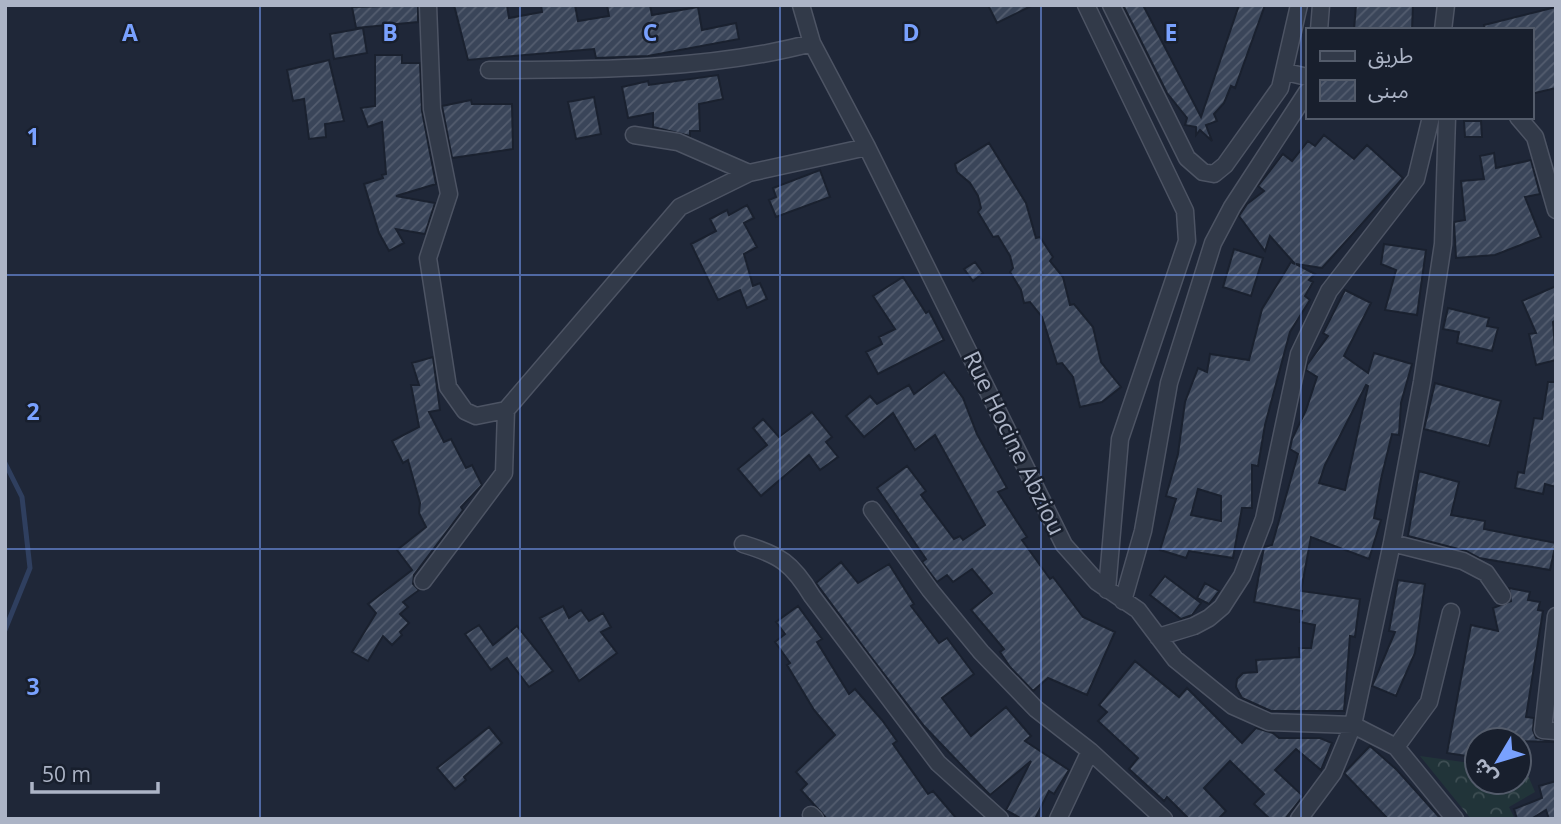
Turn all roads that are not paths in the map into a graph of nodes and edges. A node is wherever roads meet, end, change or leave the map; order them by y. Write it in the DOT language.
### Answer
graph roads {
  1 [pos="428,5"];
  2 [pos="801,5"];
  3 [pos="1086,5"];
  4 [pos="1111,5"];
  5 [pos="1299,5"];
  6 [pos="1321,5"];
  7 [pos="1447,5"];
  8 [pos="1319,28"];
  9 [pos="1443,28"];
  10 [pos="812,43"];
  11 [pos="489,70"];
  12 [pos="1286,72"];
  13 [pos="1306,77"];
  14 [pos="1306,94"];
  15 [pos="1431,119"];
  16 [pos="1447,119"];
  17 [pos="1520,119"];
  18 [pos="634,135"];
  19 [pos="867,147"];
  20 [pos="749,173"];
  21 [pos="1556,211"];
  22 [pos="506,410"];
  23 [pos="872,510"];
  24 [pos="1392,542"];
  25 [pos="743,544"];
  26 [pos="423,581"];
  27 [pos="1107,590"];
  28 [pos="1502,596"];
  29 [pos="1123,601"];
  30 [pos="1451,612"];
  31 [pos="1556,617"];
  32 [pos="1158,637"];
  33 [pos="1353,726"];
  34 [pos="1556,731"];
  35 [pos="1396,747"];
  36 [pos="1090,751"];
  37 [pos="1000,819"];
  38 [pos="1058,819"];
  39 [pos="1164,819"];
  40 [pos="1299,819"];
  41 [pos="1455,819"];
  1 -- 22 [label="street"];
  2 -- 10 [label="street, Rue Hocine Abziou"];
  3 -- 27 [label="street"];
  4 -- 12 [label="street"];
  5 -- 12 [label="street"];
  6 -- 8 [label="street"];
  7 -- 9 [label="street"];
  10 -- 11 [label="street"];
  10 -- 19 [label="street, Rue Hocine Abziou"];
  12 -- 13 [label="street"];
  14 -- 29 [label="street"];
  15 -- 32 [label="street"];
  16 -- 24 [label="street"];
  17 -- 21 [label="street"];
  18 -- 20 [label="street"];
  19 -- 20 [label="street"];
  19 -- 27 [label="street, Rue Hocine Abziou"];
  20 -- 22 [label="street"];
  22 -- 26 [label="street"];
  23 -- 36 [label="street"];
  24 -- 28 [label="street"];
  24 -- 33 [label="street"];
  25 -- 37 [label="street"];
  27 -- 29 [label="street, Rue Hocine Abziou"];
  29 -- 32 [label="street, Rue Hocine Abziou"];
  30 -- 35 [label="street"];
  31 -- 34 [label="street"];
  32 -- 33 [label="street, Rue Hocine Abziou"];
  33 -- 35 [label="street, Rue Hocine Abziou"];
  33 -- 40 [label="street"];
  35 -- 41 [label="street, Rue Hocine Abziou"];
  36 -- 38 [label="street"];
  36 -- 39 [label="street"];
}
